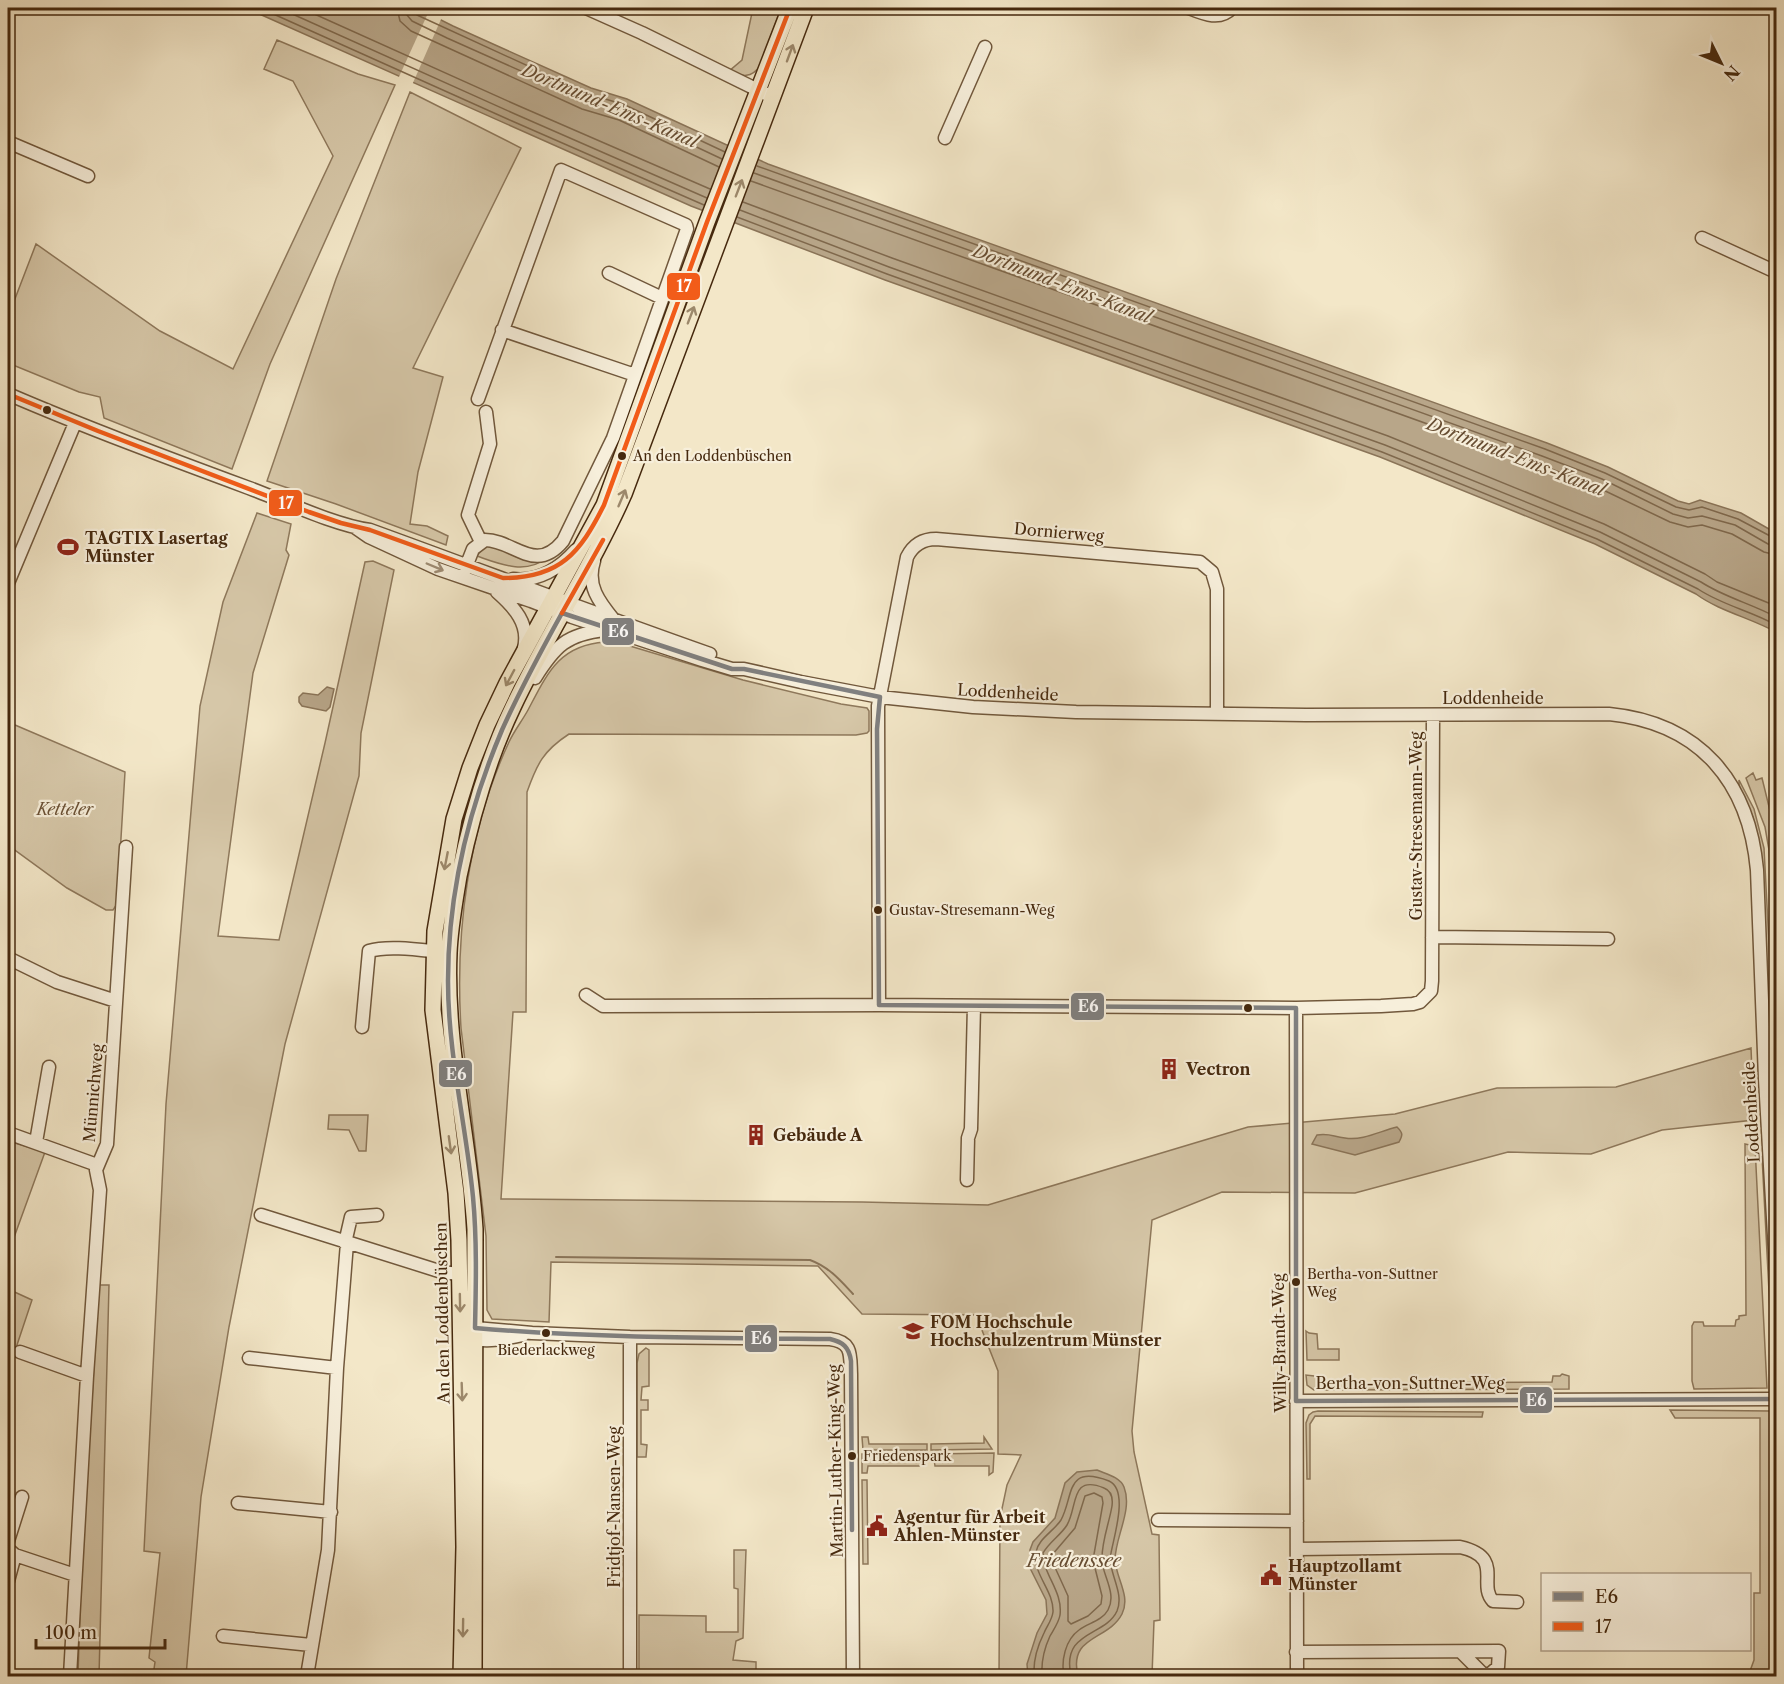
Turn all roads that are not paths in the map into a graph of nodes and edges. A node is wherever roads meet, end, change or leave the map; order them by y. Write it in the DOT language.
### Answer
graph roads {
  1 [pos="586,8"];
  2 [pos="790,8"];
  3 [pos="806,8"];
  4 [pos="1189,8"];
  5 [pos="1232,8"];
  6 [pos="985,47"];
  7 [pos="758,91"];
  8 [pos="774,98"];
  9 [pos="945,138"];
  10 [pos="8,142"];
  11 [pos="88,176"];
  12 [pos="1702,238"];
  13 [pos="1776,272"];
  14 [pos="609,273"];
  15 [pos="662,298"];
  16 [pos="502,330"];
  17 [pos="635,375"];
  18 [pos="8,394"];
  19 [pos="478,399"];
  20 [pos="486,412"];
  21 [pos="75,423"];
  22 [pos="356,528"];
  23 [pos="590,534"];
  24 [pos="481,542"];
  25 [pos="597,551"];
  26 [pos="467,565"];
  27 [pos="462,577"];
  28 [pos="503,578"];
  29 [pos="8,583"];
  30 [pos="494,589"];
  31 [pos="558,605"];
  32 [pos="612,625"];
  33 [pos="522,655"];
  34 [pos="880,697"];
  35 [pos="513,706"];
  36 [pos="1217,713"];
  37 [pos="1433,715"];
  38 [pos="126,847"];
  39 [pos="1432,937"];
  40 [pos="1608,939"];
  41 [pos="441,952"];
  42 [pos="8,958"];
  43 [pos="586,995"];
  44 [pos="116,1001"];
  45 [pos="879,1005"];
  46 [pos="974,1006"];
  47 [pos="1296,1008"];
  48 [pos="363,1027"];
  49 [pos="49,1067"];
  50 [pos="1771,1079"];
  51 [pos="8,1133"];
  52 [pos="36,1142"];
  53 [pos="97,1165"];
  54 [pos="967,1180"];
  55 [pos="261,1215"];
  56 [pos="377,1215"];
  57 [pos="346,1243"];
  58 [pos="1776,1270"];
  59 [pos="459,1274"];
  60 [pos="460,1333"];
  61 [pos="475,1334"];
  62 [pos="630,1337"];
  63 [pos="20,1352"];
  64 [pos="249,1358"];
  65 [pos="337,1368"];
  66 [pos="87,1376"];
  67 [pos="1776,1399"];
  68 [pos="1296,1401"];
  69 [pos="22,1497"];
  70 [pos="237,1503"];
  71 [pos="331,1512"];
  72 [pos="1158,1520"];
  73 [pos="1297,1521"];
  74 [pos="8,1541"];
  75 [pos="1297,1549"];
  76 [pos="11,1552"];
  77 [pos="75,1575"];
  78 [pos="8,1581"];
  79 [pos="1517,1602"];
  80 [pos="223,1636"];
  81 [pos="311,1645"];
  82 [pos="1296,1652"];
  83 [pos="1461,1653"];
  84 [pos="70,1677"];
  85 [pos="307,1677"];
  86 [pos="461,1677"];
  87 [pos="474,1677"];
  88 [pos="630,1677"];
  89 [pos="853,1677"];
  90 [pos="1297,1677"];
  1 -- 7 [label="street"];
  2 -- 7 [label="main road, An den Loddenbüschen"];
  8 -- 3 [label="main road, An den Loddenbüschen, one-way"];
  4 -- 5 [label="street"];
  6 -- 9 [label="street"];
  7 -- 8 [label="street"];
  7 -- 23 [label="main road, An den Loddenbüschen"];
  25 -- 8 [label="main road, An den Loddenbüschen, one-way"];
  10 -- 11 [label="street"];
  12 -- 13 [label="street"];
  14 -- 15 [label="street"];
  15 -- 16 [label="street"];
  15 -- 17 [label="street"];
  16 -- 17 [label="street"];
  16 -- 19 [label="street"];
  17 -- 24 [label="street"];
  18 -- 21 [label="street"];
  20 -- 24 [label="street"];
  21 -- 22 [label="street"];
  21 -- 29 [label="street"];
  22 -- 26 [label="street"];
  22 -- 27 [label="street, one-way"];
  23 -- 28 [label="street"];
  23 -- 31 [label="main road, An den Loddenbüschen"];
  24 -- 26 [label="street"];
  25 -- 31 [label="main road, An den Loddenbüschen"];
  25 -- 32 [label="street"];
  26 -- 27 [label="street"];
  26 -- 28 [label="street"];
  27 -- 30 [label="street"];
  28 -- 31 [label="street"];
  30 -- 31 [label="street"];
  30 -- 33 [label="street"];
  31 -- 32 [label="street, Loddenheide"];
  31 -- 33 [label="main road, An den Loddenbüschen"];
  31 -- 35 [label="main road, An den Loddenbüschen"];
  32 -- 34 [label="street, Loddenheide"];
  32 -- 35 [label="street"];
  33 -- 41 [label="main road, An den Loddenbüschen, one-way"];
  34 -- 36 [label="street, Loddenheide"];
  34 -- 36 [label="street, Dornierweg"];
  34 -- 45 [label="street"];
  35 -- 41 [label="main road, An den Loddenbüschen"];
  36 -- 37 [label="street, Loddenheide"];
  37 -- 39 [label="street, Gustav-Stresemann-Weg"];
  37 -- 50 [label="street, Loddenheide"];
  38 -- 44 [label="street, Münnichweg"];
  39 -- 40 [label="street, Gustav-Stresemann-Weg"];
  39 -- 47 [label="street, Gustav-Stresemann-Weg"];
  41 -- 48 [label="street"];
  41 -- 59 [label="main road, An den Loddenbüschen, one-way"];
  41 -- 61 [label="main road, An den Loddenbüschen"];
  42 -- 44 [label="street"];
  43 -- 45 [label="street, Gustav-Stresemann-Weg"];
  44 -- 53 [label="street, Münnichweg"];
  45 -- 46 [label="street, Gustav-Stresemann-Weg"];
  46 -- 47 [label="street, Gustav-Stresemann-Weg"];
  46 -- 54 [label="street"];
  47 -- 68 [label="street, Willy-Brandt-Weg"];
  49 -- 52 [label="street"];
  50 -- 58 [label="street, Loddenheide"];
  51 -- 52 [label="street"];
  52 -- 53 [label="street"];
  53 -- 66 [label="street, Münnichweg"];
  55 -- 57 [label="street"];
  56 -- 57 [label="street"];
  57 -- 59 [label="street"];
  57 -- 65 [label="street"];
  59 -- 60 [label="main road, An den Loddenbüschen, one-way"];
  60 -- 61 [label="street, Martin-Luther-King-Weg"];
  60 -- 86 [label="main road, An den Loddenbüschen, one-way"];
  61 -- 62 [label="street, Martin-Luther-King-Weg"];
  61 -- 87 [label="main road, An den Loddenbüschen"];
  62 -- 88 [label="street, Fridtjof-Nansen-Weg"];
  62 -- 89 [label="street, Martin-Luther-King-Weg"];
  63 -- 66 [label="street"];
  64 -- 65 [label="street"];
  65 -- 71 [label="street"];
  66 -- 77 [label="street, Münnichweg"];
  67 -- 68 [label="street, Bertha-von-Suttner-Weg"];
  68 -- 73 [label="street, Willy-Brandt-Weg"];
  69 -- 74 [label="street"];
  70 -- 71 [label="street"];
  71 -- 81 [label="street"];
  72 -- 73 [label="street"];
  73 -- 75 [label="street, Willy-Brandt-Weg"];
  75 -- 79 [label="street"];
  75 -- 82 [label="street, Willy-Brandt-Weg"];
  76 -- 77 [label="street"];
  76 -- 78 [label="street"];
  77 -- 84 [label="street, Münnichweg"];
  80 -- 81 [label="street"];
  81 -- 85 [label="street"];
  82 -- 83 [label="street"];
  82 -- 90 [label="street, Willy-Brandt-Weg"];
}
